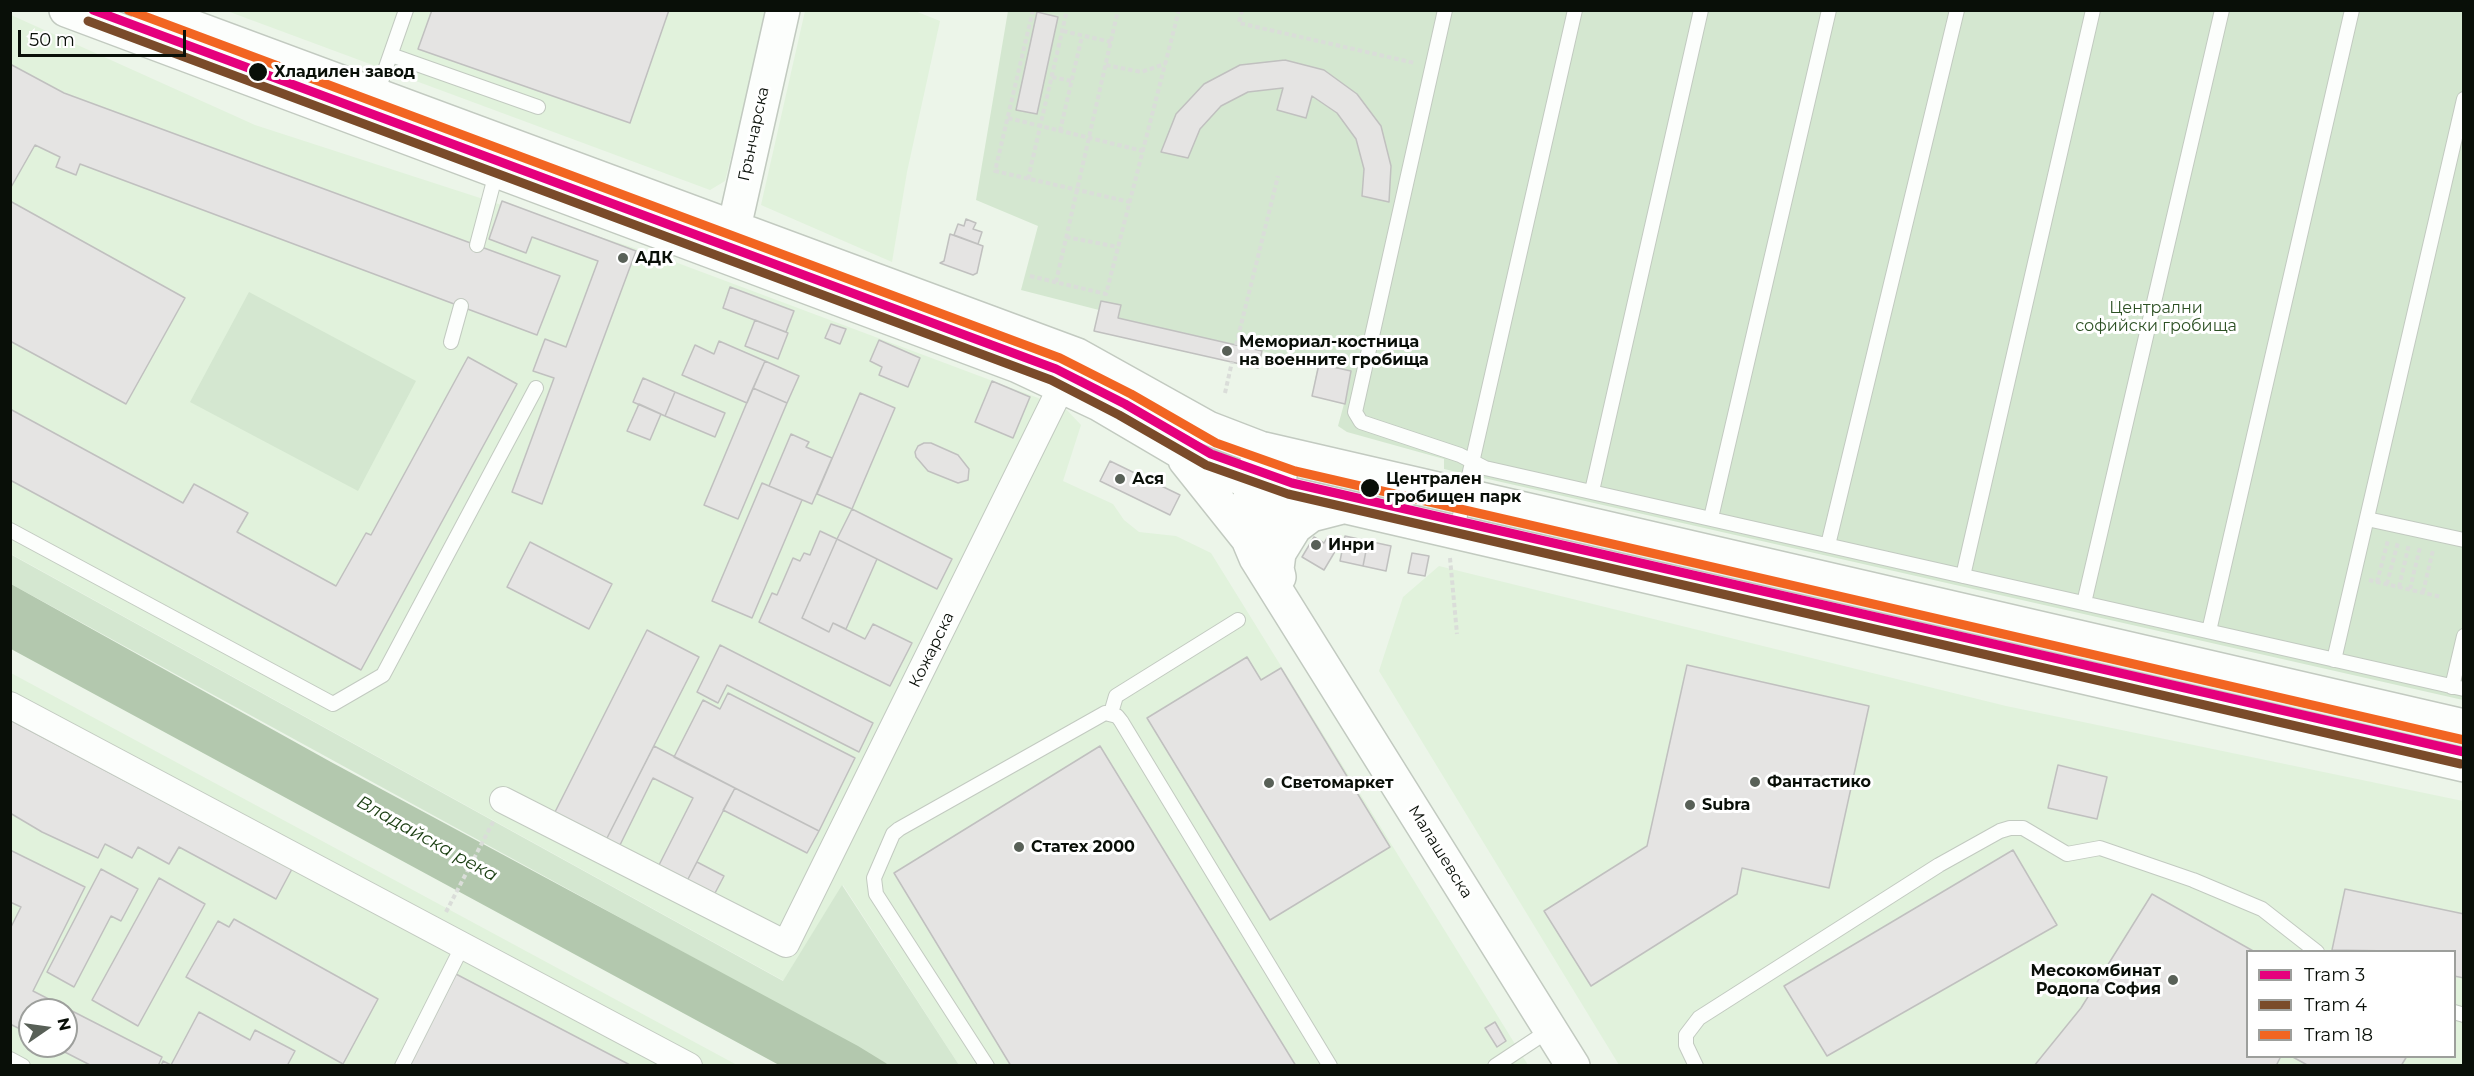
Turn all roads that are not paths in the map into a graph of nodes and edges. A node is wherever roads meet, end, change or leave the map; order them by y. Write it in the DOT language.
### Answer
graph roads {
  1 [pos="66,10"];
  2 [pos="406,10"];
  3 [pos="783,10"];
  4 [pos="1444,10"];
  5 [pos="1575,10"];
  6 [pos="1701,10"];
  7 [pos="1829,10"];
  8 [pos="1957,10"];
  9 [pos="2093,10"];
  10 [pos="2222,10"];
  11 [pos="2352,10"];
  12 [pos="154,20"];
  13 [pos="391,55"];
  14 [pos="2463,99"];
  15 [pos="538,107"];
  16 [pos="372,110"];
  17 [pos="496,173"];
  18 [pos="730,243"];
  19 [pos="477,245"];
  20 [pos="461,306"];
  21 [pos="451,342"];
  22 [pos="1077,355"];
  23 [pos="1062,386"];
  24 [pos="536,388"];
  25 [pos="1176,449"];
  26 [pos="1272,451"];
  27 [pos="1472,461"];
  28 [pos="1265,487"];
  29 [pos="1592,491"];
  30 [pos="1464,497"];
  31 [pos="1342,507"];
  32 [pos="1711,519"];
  33 [pos="2367,519"];
  34 [pos="10,530"];
  35 [pos="1248,539"];
  36 [pos="2463,540"];
  37 [pos="1453,545"];
  38 [pos="1828,545"];
  39 [pos="1276,571"];
  40 [pos="1963,576"];
  41 [pos="2084,603"];
  42 [pos="1289,607"];
  43 [pos="1238,620"];
  44 [pos="2209,631"];
  45 [pos="2463,636"];
  46 [pos="2334,660"];
  47 [pos="2458,688"];
  48 [pos="10,705"];
  49 [pos="1111,714"];
  50 [pos="2463,726"];
  51 [pos="2463,765"];
  52 [pos="503,800"];
  53 [pos="462,947"];
  54 [pos="2316,950"];
  55 [pos="1551,1029"];
  56 [pos="10,1059"];
  57 [pos="23,1065"];
  58 [pos="402,1065"];
  59 [pos="689,1065"];
  60 [pos="987,1065"];
  61 [pos="1330,1065"];
  62 [pos="1495,1065"];
  63 [pos="1573,1065"];
  64 [pos="1696,1065"];
  1 -- 12 [label="street"];
  2 -- 13 [label="lane"];
  3 -- 18 [label="street, Грънчарска"];
  4 -- 27 [label="lane"];
  5 -- 27 [label="lane"];
  6 -- 29 [label="lane"];
  7 -- 32 [label="lane"];
  8 -- 38 [label="lane"];
  9 -- 40 [label="lane"];
  10 -- 41 [label="lane"];
  11 -- 44 [label="lane"];
  12 -- 16 [label="street"];
  13 -- 15 [label="lane"];
  13 -- 16 [label="lane"];
  14 -- 33 [label="lane"];
  16 -- 17 [label="street"];
  16 -- 18 [label="street"];
  17 -- 18 [label="street"];
  17 -- 19 [label="lane"];
  18 -- 22 [label="street"];
  18 -- 23 [label="street"];
  20 -- 21 [label="lane"];
  22 -- 23 [label="street, Кожарска"];
  22 -- 26 [label="street"];
  23 -- 25 [label="street"];
  23 -- 52 [label="street, Кожарска"];
  24 -- 34 [label="lane"];
  25 -- 28 [label="street"];
  25 -- 35 [label="street"];
  26 -- 28 [label="street, Малашевска"];
  26 -- 30 [label="street"];
  27 -- 29 [label="lane"];
  27 -- 30 [label="lane"];
  28 -- 31 [label="street"];
  28 -- 35 [label="street, Малашевска"];
  28 -- 39 [label="street, Малашевска"];
  29 -- 32 [label="lane"];
  30 -- 37 [label="lane"];
  30 -- 50 [label="street"];
  31 -- 37 [label="street"];
  31 -- 39 [label="street"];
  32 -- 38 [label="lane"];
  33 -- 36 [label="lane"];
  33 -- 46 [label="lane"];
  35 -- 42 [label="street, Малашевска"];
  37 -- 51 [label="street"];
  38 -- 40 [label="lane"];
  39 -- 42 [label="street, Малашевска"];
  40 -- 41 [label="lane"];
  41 -- 44 [label="lane"];
  42 -- 55 [label="street, Малашевска"];
  43 -- 49 [label="lane"];
  44 -- 46 [label="lane"];
  45 -- 47 [label="lane"];
  46 -- 47 [label="lane"];
  48 -- 53 [label="street"];
  49 -- 60 [label="lane"];
  49 -- 61 [label="lane"];
  53 -- 58 [label="lane"];
  53 -- 59 [label="street"];
  54 -- 64 [label="lane"];
  55 -- 62 [label="lane"];
  55 -- 63 [label="street, Малашевска"];
  56 -- 57 [label="lane"];
}
